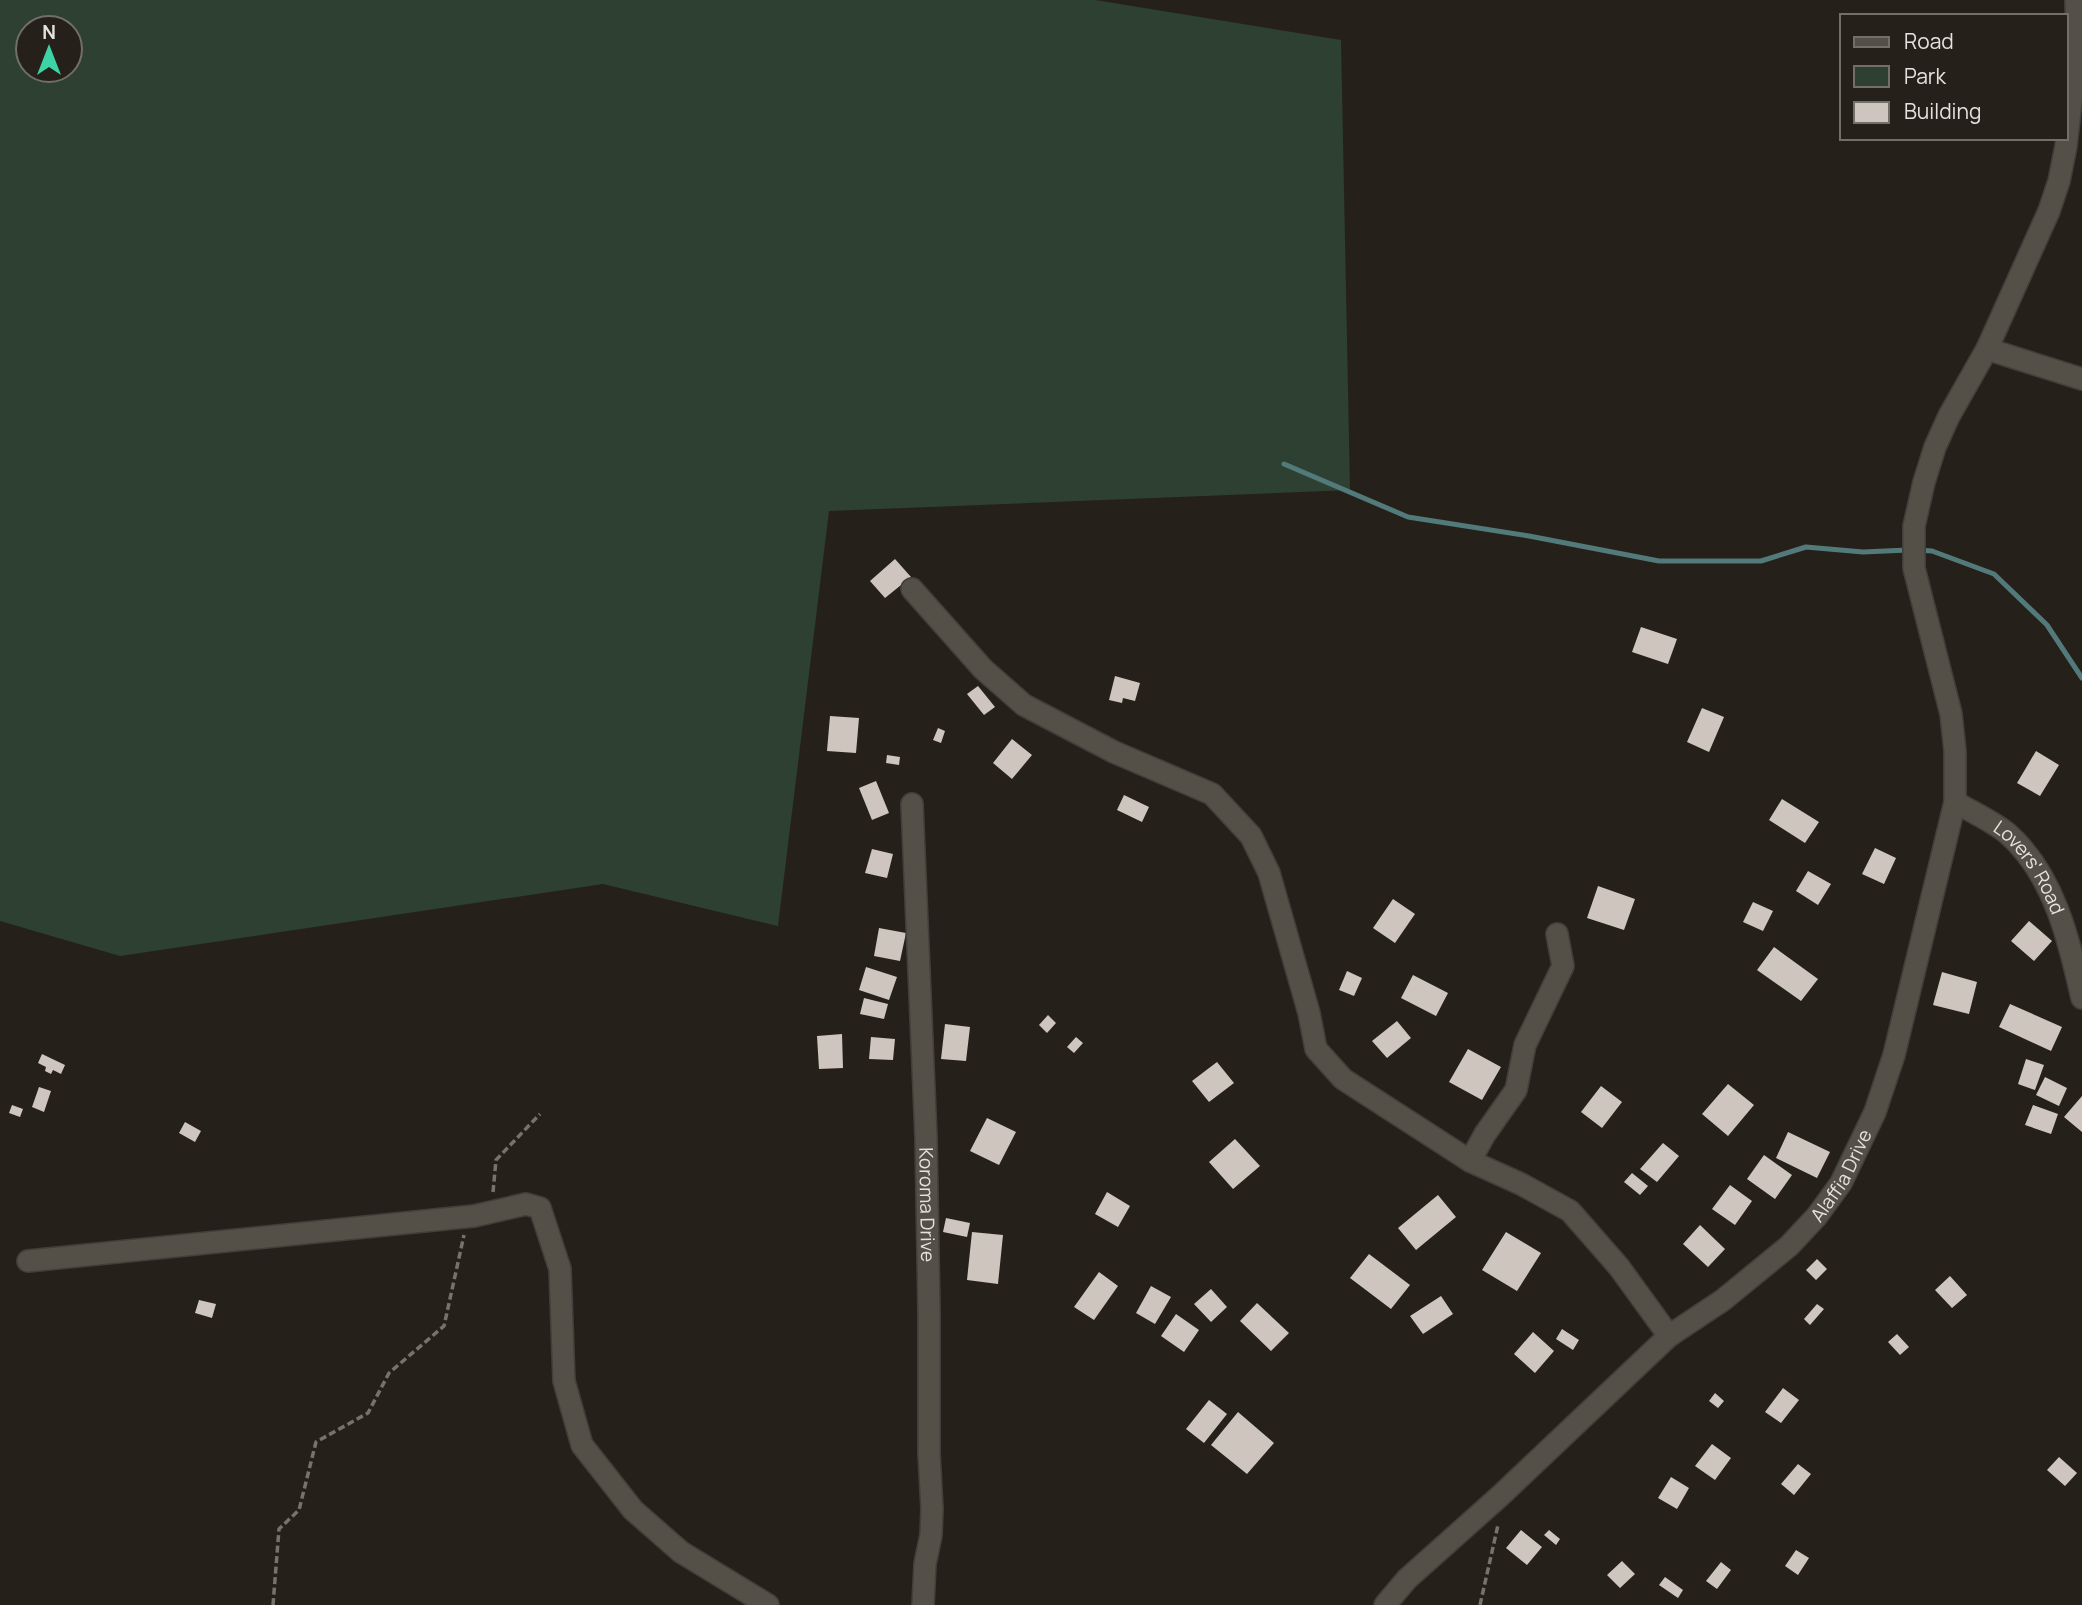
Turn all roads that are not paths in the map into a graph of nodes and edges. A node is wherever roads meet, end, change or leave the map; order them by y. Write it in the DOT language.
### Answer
graph roads {
  1 [pos="2076,0"];
  2 [pos="2080,46"];
  3 [pos="2068,132"];
  4 [pos="2067,140"];
  5 [pos="1987,349"];
  6 [pos="2082,379"];
  7 [pos="912,589"];
  8 [pos="1955,802"];
  9 [pos="912,804"];
  10 [pos="1557,934"];
  11 [pos="2082,998"];
  12 [pos="1470,1161"];
  13 [pos="28,1261"];
  14 [pos="1669,1336"];
  15 [pos="768,1605"];
  16 [pos="923,1605"];
  17 [pos="1385,1605"];
  1 -- 2 [label="street, Alaffia Drive"];
  2 -- 3 [label="street, Alaffia Drive"];
  4 -- 5 [label="street, Alaffia Drive"];
  5 -- 6 [label="street"];
  5 -- 8 [label="street, Alaffia Drive"];
  7 -- 12 [label="street"];
  8 -- 11 [label="street, Lovers' Road"];
  8 -- 14 [label="street, Alaffia Drive"];
  9 -- 16 [label="street, Koroma Drive"];
  10 -- 12 [label="street"];
  12 -- 14 [label="street"];
  13 -- 15 [label="street"];
  14 -- 17 [label="street, Alaffia Drive"];
}
